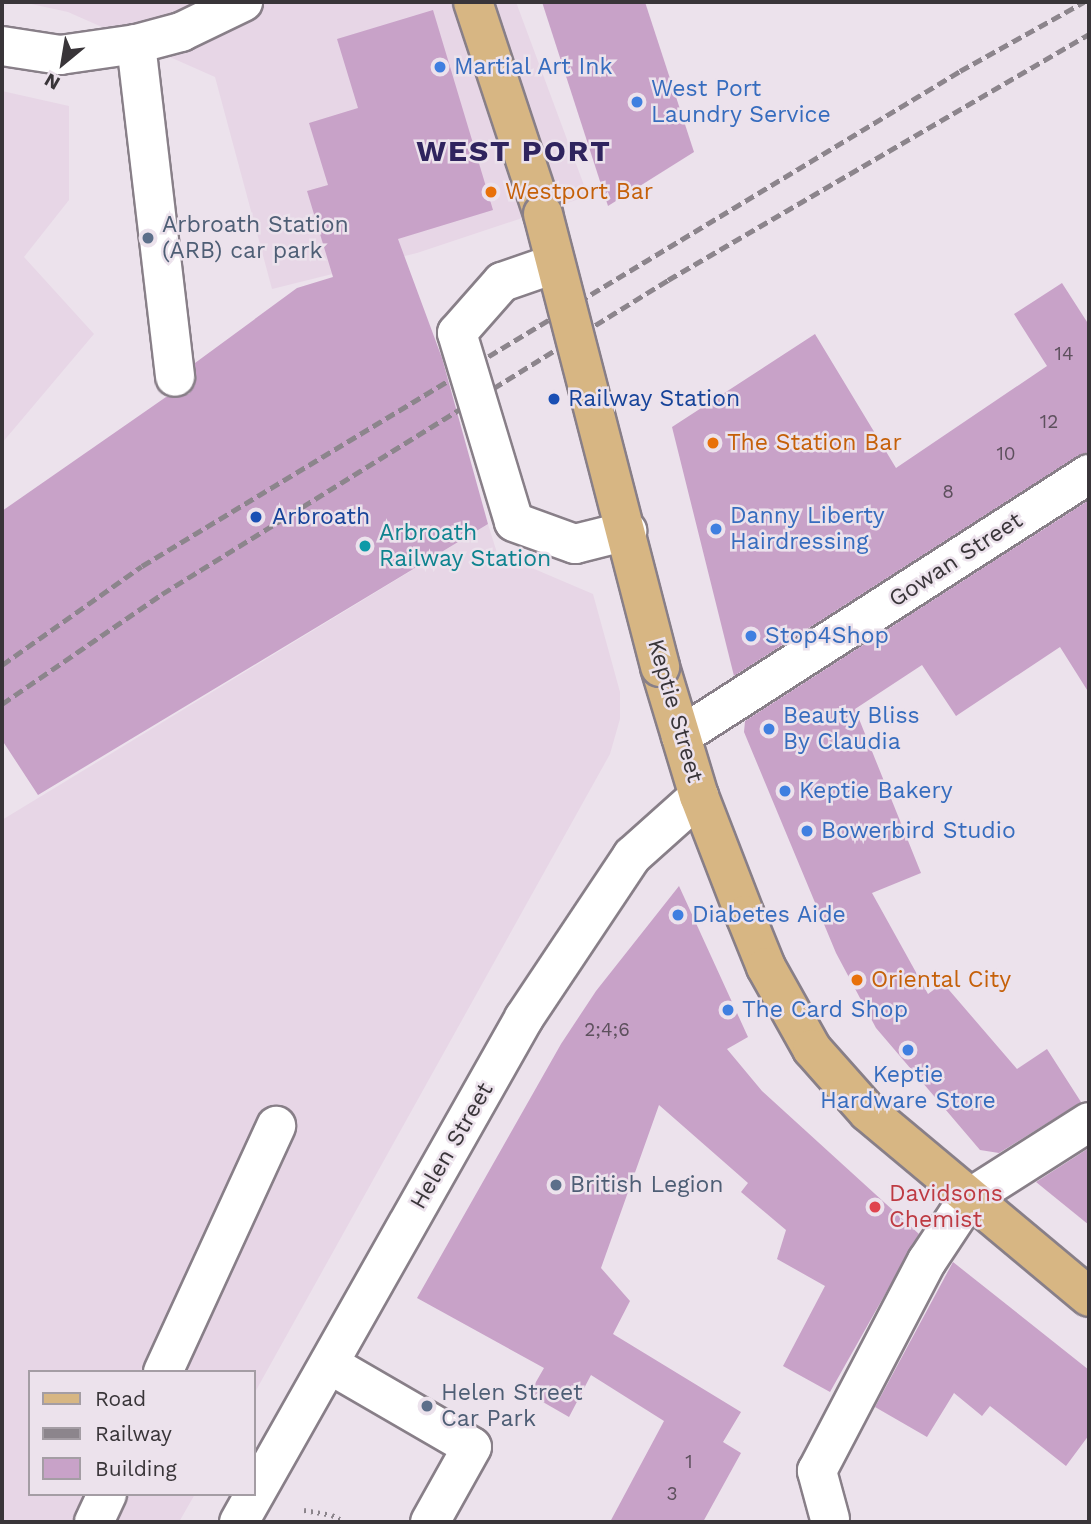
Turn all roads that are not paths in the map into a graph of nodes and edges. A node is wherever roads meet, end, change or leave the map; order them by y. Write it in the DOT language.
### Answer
graph roads {
  1 [pos="243,2"];
  2 [pos="473,2"];
  3 [pos="136,44"];
  4 [pos="2,46"];
  5 [pos="554,264"];
  6 [pos="175,377"];
  7 [pos="1089,474"];
  8 [pos="627,531"];
  9 [pos="681,736"];
  10 [pos="699,796"];
  11 [pos="1089,1122"];
  12 [pos="276,1126"];
  13 [pos="968,1199"];
  14 [pos="1089,1297"];
  15 [pos="329,1364"];
  16 [pos="164,1370"];
  17 [pos="256,1492"];
  18 [pos="106,1496"];
  19 [pos="254,1496"];
  20 [pos="832,1521"];
  21 [pos="94,1522"];
  22 [pos="239,1522"];
  23 [pos="430,1522"];
  1 -- 3 [label="street"];
  2 -- 5 [label="main road, Keptie Street, bridge"];
  3 -- 4 [label="street"];
  3 -- 6 [label="street"];
  5 -- 8 [label="main road, Keptie Street, bridge"];
  5 -- 8 [label="street, bridge"];
  7 -- 9 [label="street, Gowan Street"];
  8 -- 9 [label="main road, Keptie Street, bridge"];
  9 -- 10 [label="main road, Keptie Street"];
  10 -- 13 [label="main road, Keptie Street"];
  10 -- 15 [label="street, Helen Street"];
  11 -- 13 [label="street"];
  12 -- 16 [label="street"];
  13 -- 14 [label="main road, Keptie Street"];
  13 -- 20 [label="street"];
  15 -- 17 [label="street, Helen Street"];
  15 -- 23 [label="street"];
  18 -- 21 [label="street"];
  19 -- 22 [label="street, Helen Street"];
}
